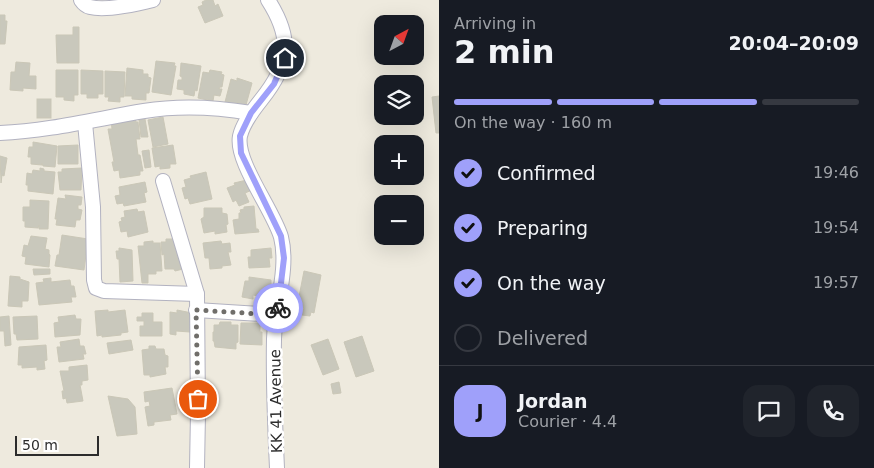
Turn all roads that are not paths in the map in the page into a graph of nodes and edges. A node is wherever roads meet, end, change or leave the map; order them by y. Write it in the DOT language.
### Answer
graph roads {
  1 [pos="81,0"];
  2 [pos="153,0"];
  3 [pos="268,0"];
  4 [pos="251,113"];
  5 [pos="85,123"];
  6 [pos="0,133"];
  7 [pos="163,181"];
  8 [pos="197,294"];
  9 [pos="196,310"];
  10 [pos="277,315"];
  11 [pos="197,468"];
  12 [pos="277,468"];
  1 -- 2 [label="street"];
  3 -- 4 [label="street, KK 41 Avenue"];
  4 -- 5 [label="street"];
  4 -- 10 [label="street, KK 41 Avenue"];
  5 -- 6 [label="street"];
  5 -- 8 [label="street"];
  7 -- 8 [label="street"];
  8 -- 9 [label="street"];
  9 -- 10 [label="street"];
  9 -- 11 [label="street"];
  10 -- 12 [label="street, KK 41 Avenue"];
}
